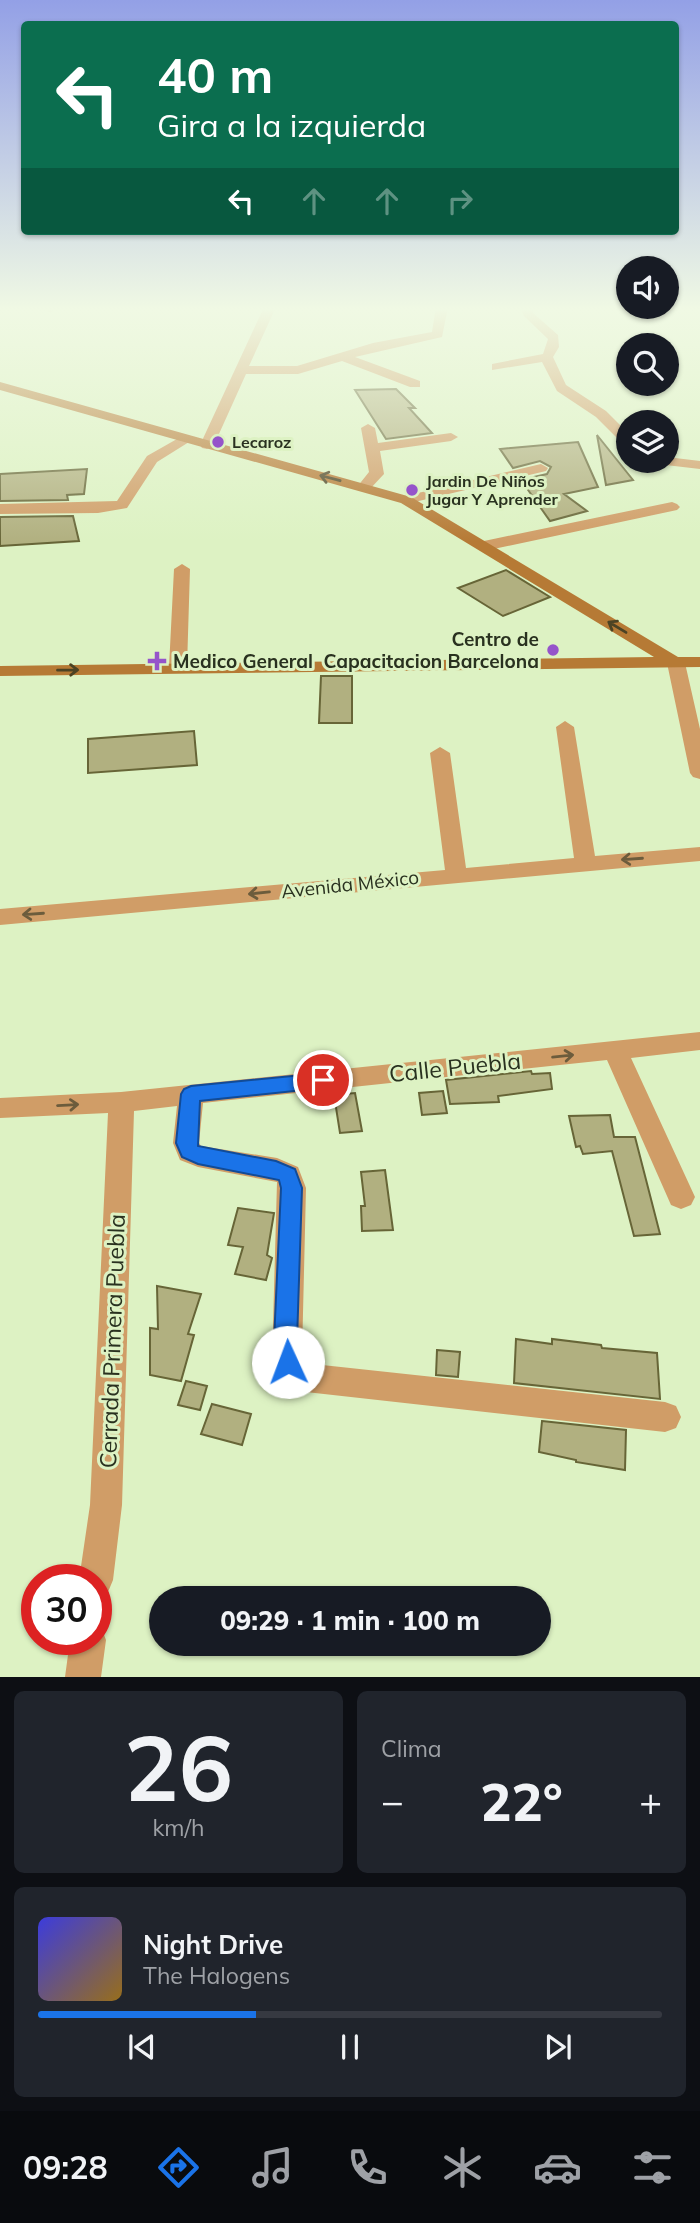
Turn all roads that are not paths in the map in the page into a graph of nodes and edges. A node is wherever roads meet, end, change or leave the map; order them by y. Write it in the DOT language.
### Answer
graph roads {
  1 [pos="233,385"];
  2 [pos="558,385"];
  3 [pos="0,386"];
  4 [pos="368,428"];
  5 [pos="616,429"];
  6 [pos="451,437"];
  7 [pos="184,439"];
  8 [pos="207,445"];
  9 [pos="372,448"];
  10 [pos="679,463"];
  11 [pos="700,465"];
  12 [pos="541,468"];
  13 [pos="364,487"];
  14 [pos="406,500"];
  15 [pos="672,507"];
  16 [pos="0,509"];
  17 [pos="484,546"];
  18 [pos="182,569"];
  19 [pos="700,662"];
  20 [pos="676,663"];
  21 [pos="178,667"];
  22 [pos="0,671"];
  23 [pos="565,727"];
  24 [pos="440,753"];
  25 [pos="700,773"];
  26 [pos="700,853"];
  27 [pos="585,862"];
  28 [pos="456,874"];
  29 [pos="0,916"];
  30 [pos="700,1041"];
  31 [pos="615,1051"];
  32 [pos="191,1094"];
  33 [pos="121,1102"];
  34 [pos="0,1108"];
  35 [pos="681,1197"];
  36 [pos="665,1418"];
  37 [pos="98,1564"];
  38 [pos="86,1655"];
  39 [pos="83,1677"];
  1 -- 8 [label="street"];
  2 -- 5 [label="street"];
  3 -- 7 [label="street"];
  4 -- 9 [label="street"];
  6 -- 9 [label="street"];
  7 -- 8 [label="street"];
  7 -- 16 [label="street"];
  13 -- 8 [label="street, one-way"];
  9 -- 13 [label="street"];
  10 -- 11 [label="street"];
  12 -- 14 [label="street"];
  13 -- 14 [label="street"];
  14 -- 17 [label="street"];
  15 -- 17 [label="street"];
  20 -- 17 [label="street, one-way"];
  18 -- 21 [label="street"];
  19 -- 20 [label="street"];
  20 -- 21 [label="street"];
  20 -- 25 [label="street"];
  22 -- 21 [label="street, one-way"];
  23 -- 27 [label="street"];
  24 -- 28 [label="street"];
  26 -- 27 [label="street, Avenida México, one-way"];
  27 -- 28 [label="street, Avenida México"];
  28 -- 29 [label="street, Avenida México, one-way"];
  30 -- 31 [label="street, Calle Puebla"];
  32 -- 31 [label="street, Calle Puebla, one-way"];
  31 -- 35 [label="street"];
  32 -- 33 [label="street, Calle Puebla"];
  32 -- 36 [label="street"];
  34 -- 33 [label="street, Calle Puebla, one-way"];
  33 -- 37 [label="street, Cerrada Primera Puebla"];
  38 -- 39 [label="street"];
}
